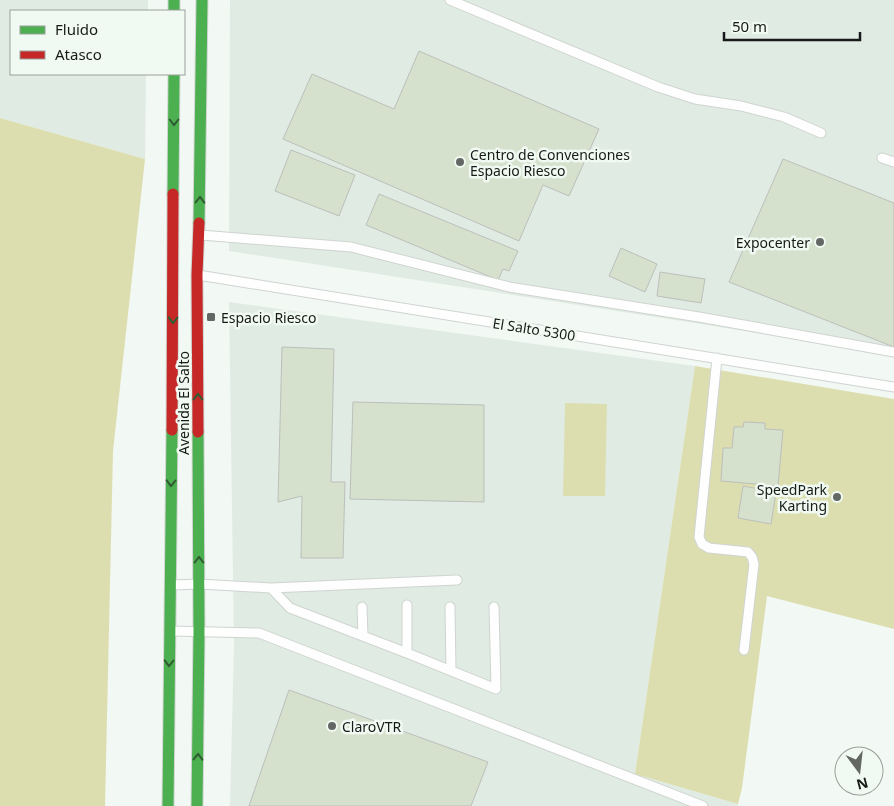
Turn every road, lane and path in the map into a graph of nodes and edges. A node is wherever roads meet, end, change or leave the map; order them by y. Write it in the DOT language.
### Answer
graph roads {
  1 [pos="202,0"];
  2 [pos="450,0"];
  3 [pos="174,75"];
  4 [pos="821,133"];
  5 [pos="882,158"];
  6 [pos="894,162"];
  7 [pos="186,235"];
  8 [pos="185,273"];
  9 [pos="894,352"];
  10 [pos="717,358"];
  11 [pos="894,387"];
  12 [pos="457,580"];
  13 [pos="170,584"];
  14 [pos="199,584"];
  15 [pos="270,588"];
  16 [pos="406,605"];
  17 [pos="450,606"];
  18 [pos="362,607"];
  19 [pos="494,607"];
  20 [pos="170,631"];
  21 [pos="199,632"];
  22 [pos="363,636"];
  23 [pos="744,650"];
  24 [pos="407,653"];
  25 [pos="451,671"];
  26 [pos="168,806"];
  27 [pos="197,806"];
  28 [pos="702,806"];
  7 -- 1 [label="main road, Avenida El Salto, one-way"];
  2 -- 4 [label="lane"];
  3 -- 7 [label="main road, Avenida El Salto, one-way"];
  5 -- 6 [label="lane"];
  7 -- 8 [label="main road, Avenida El Salto"];
  7 -- 8 [label="main road, Avenida El Salto"];
  7 -- 9 [label="lane"];
  8 -- 10 [label="lane, El Salto 5300"];
  8 -- 13 [label="main road, Avenida El Salto, one-way"];
  14 -- 8 [label="main road, Avenida El Salto, one-way"];
  10 -- 11 [label="lane, El Salto 5300"];
  10 -- 23 [label="lane"];
  12 -- 15 [label="lane"];
  13 -- 14 [label="lane"];
  13 -- 20 [label="main road, Avenida El Salto"];
  14 -- 15 [label="lane"];
  14 -- 21 [label="main road, Avenida El Salto"];
  15 -- 22 [label="lane"];
  16 -- 24 [label="lane"];
  17 -- 25 [label="lane"];
  18 -- 22 [label="lane"];
  19 -- 25 [label="lane"];
  20 -- 21 [label="lane"];
  20 -- 26 [label="main road, Avenida El Salto, one-way"];
  27 -- 21 [label="main road, Avenida El Salto, one-way"];
  21 -- 28 [label="lane"];
  22 -- 24 [label="lane"];
  24 -- 25 [label="lane"];
}
